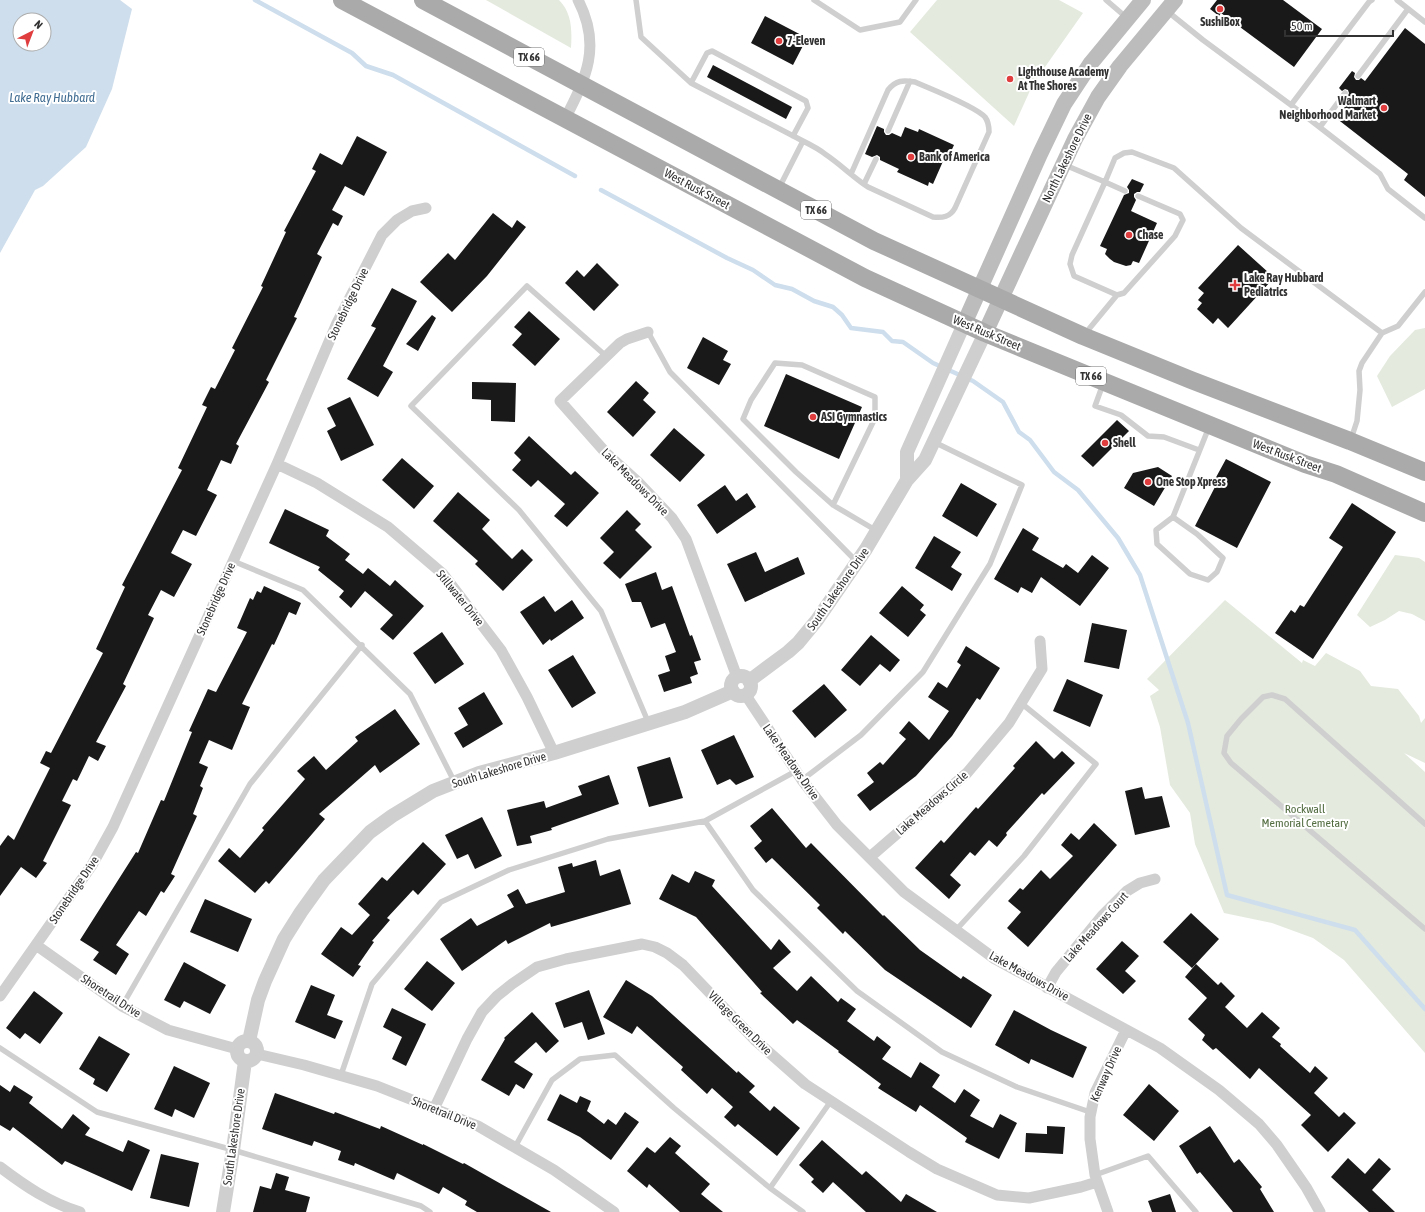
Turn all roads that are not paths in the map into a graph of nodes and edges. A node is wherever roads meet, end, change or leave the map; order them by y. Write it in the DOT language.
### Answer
graph roads {
  1 [pos="342,0"];
  2 [pos="423,0"];
  3 [pos="578,0"];
  4 [pos="636,0"];
  5 [pos="814,0"];
  6 [pos="916,0"];
  7 [pos="1106,0"];
  8 [pos="1143,0"];
  9 [pos="1152,0"];
  10 [pos="1372,0"];
  11 [pos="1398,0"];
  12 [pos="1171,6"];
  13 [pos="1408,9"];
  14 [pos="1128,18"];
  15 [pos="1425,22"];
  16 [pos="1358,76"];
  17 [pos="910,81"];
  18 [pos="691,83"];
  19 [pos="582,85"];
  20 [pos="1345,93"];
  21 [pos="1291,105"];
  22 [pos="565,120"];
  23 [pos="1320,127"];
  24 [pos="888,131"];
  25 [pos="793,136"];
  26 [pos="803,141"];
  27 [pos="876,159"];
  28 [pos="1063,164"];
  29 [pos="851,174"];
  30 [pos="1104,182"];
  31 [pos="864,184"];
  32 [pos="778,190"];
  33 [pos="1125,191"];
  34 [pos="1138,196"];
  35 [pos="426,208"];
  36 [pos="1425,218"];
  37 [pos="980,288"];
  38 [pos="1425,292"];
  39 [pos="1117,295"];
  40 [pos="1001,298"];
  41 [pos="964,324"];
  42 [pos="648,332"];
  43 [pos="985,333"];
  44 [pos="1382,333"];
  45 [pos="1083,336"];
  46 [pos="606,356"];
  47 [pos="1104,382"];
  48 [pos="1209,425"];
  49 [pos="1350,441"];
  50 [pos="934,442"];
  51 [pos="1199,450"];
  52 [pos="277,464"];
  53 [pos="1425,472"];
  54 [pos="907,480"];
  55 [pos="833,504"];
  56 [pos="1425,513"];
  57 [pos="1173,517"];
  58 [pos="877,531"];
  59 [pos="233,561"];
  60 [pos="857,562"];
  61 [pos="1040,641"];
  62 [pos="362,645"];
  63 [pos="741,686"];
  64 [pos="1021,703"];
  65 [pos="649,724"];
  66 [pos="554,753"];
  67 [pos="796,771"];
  68 [pos="802,780"];
  69 [pos="455,783"];
  70 [pos="705,821"];
  71 [pos="1425,824"];
  72 [pos="870,857"];
  73 [pos="1155,879"];
  74 [pos="1425,929"];
  75 [pos="956,930"];
  76 [pos="36,944"];
  77 [pos="1047,988"];
  78 [pos="0,996"];
  79 [pos="122,1006"];
  80 [pos="1126,1030"];
  81 [pos="249,1041"];
  82 [pos="0,1048"];
  83 [pos="237,1049"];
  84 [pos="257,1054"];
  85 [pos="245,1061"];
  86 [pos="341,1076"];
  87 [pos="831,1101"];
  88 [pos="434,1109"];
  89 [pos="1090,1112"];
  90 [pos="515,1147"];
  91 [pos="233,1150"];
  92 [pos="0,1167"];
  93 [pos="1096,1178"];
  94 [pos="770,1188"];
  95 [pos="80,1212"];
  96 [pos="223,1212"];
  97 [pos="430,1212"];
  98 [pos="614,1212"];
  99 [pos="803,1212"];
  100 [pos="1108,1212"];
  101 [pos="1196,1212"];
  102 [pos="1320,1212"];
  1 -- 22 [label="main road, TX 66"];
  2 -- 19 [label="main road, TX 66"];
  3 -- 19 [label="street"];
  4 -- 18 [label="lane"];
  5 -- 6 [label="lane"];
  7 -- 14 [label="lane"];
  8 -- 14 [label="main road, North Lakeshore Drive"];
  9 -- 12 [label="main road"];
  10 -- 21 [label="lane"];
  11 -- 13 [label="lane"];
  12 -- 21 [label="lane"];
  12 -- 28 [label="main road, North Lakeshore Drive"];
  13 -- 15 [label="lane"];
  13 -- 16 [label="lane"];
  14 -- 37 [label="main road, North Lakeshore Drive"];
  17 -- 24 [label="lane"];
  17 -- 29 [label="lane"];
  17 -- 31 [label="lane"];
  18 -- 25 [label="lane"];
  18 -- 25 [label="lane"];
  19 -- 22 [label="street"];
  19 -- 32 [label="main road, TX 66"];
  20 -- 23 [label="lane"];
  21 -- 23 [label="lane"];
  22 -- 41 [label="main road, West Rusk Street / TX 66"];
  23 -- 36 [label="lane"];
  25 -- 26 [label="lane"];
  26 -- 29 [label="lane"];
  26 -- 32 [label="lane"];
  27 -- 31 [label="lane"];
  28 -- 30 [label="lane"];
  28 -- 40 [label="main road, North Lakeshore Drive"];
  29 -- 31 [label="lane"];
  30 -- 33 [label="lane"];
  30 -- 39 [label="lane"];
  30 -- 44 [label="lane"];
  32 -- 37 [label="main road, TX 66"];
  34 -- 39 [label="lane"];
  35 -- 52 [label="street, Stonebridge Drive"];
  37 -- 40 [label="main road, TX 66"];
  37 -- 41 [label="main road, North Lakeshore Drive"];
  38 -- 44 [label="lane"];
  39 -- 45 [label="lane"];
  40 -- 43 [label="main road, North Lakeshore Drive"];
  40 -- 45 [label="main road, TX 66"];
  41 -- 43 [label="main road, West Rusk Street / TX 66"];
  41 -- 54 [label="street"];
  42 -- 46 [label="street, Lake Meadows Drive"];
  42 -- 60 [label="lane"];
  43 -- 47 [label="main road, West Rusk Street / TX 66"];
  43 -- 50 [label="street, South Lakeshore Drive"];
  44 -- 49 [label="lane"];
  45 -- 49 [label="main road, TX 66"];
  46 -- 63 [label="street, Lake Meadows Drive"];
  46 -- 65 [label="lane"];
  47 -- 48 [label="main road, West Rusk Street / TX 66"];
  47 -- 51 [label="lane"];
  48 -- 51 [label="lane"];
  48 -- 56 [label="main road, West Rusk Street / TX 66"];
  49 -- 53 [label="main road, TX 66"];
  50 -- 54 [label="street, South Lakeshore Drive"];
  50 -- 68 [label="lane"];
  51 -- 57 [label="lane"];
  52 -- 59 [label="street, Stonebridge Drive"];
  52 -- 66 [label="street, Stillwater Drive"];
  54 -- 58 [label="street, South Lakeshore Drive"];
  55 -- 55 [label="lane"];
  55 -- 58 [label="lane"];
  57 -- 57 [label="lane"];
  58 -- 60 [label="street, South Lakeshore Drive"];
  59 -- 62 [label="lane"];
  59 -- 76 [label="street, Stonebridge Drive"];
  60 -- 63 [label="street, South Lakeshore Drive"];
  61 -- 64 [label="street, Lake Meadows Circle"];
  62 -- 69 [label="lane"];
  62 -- 79 [label="lane"];
  63 -- 65 [label="street, South Lakeshore Drive"];
  63 -- 67 [label="street, Lake Meadows Drive"];
  64 -- 72 [label="street, Lake Meadows Circle"];
  64 -- 75 [label="lane"];
  65 -- 66 [label="street, South Lakeshore Drive"];
  66 -- 69 [label="street, South Lakeshore Drive"];
  67 -- 68 [label="street, Lake Meadows Drive"];
  67 -- 70 [label="lane"];
  68 -- 72 [label="street, Lake Meadows Drive"];
  69 -- 81 [label="street, South Lakeshore Drive"];
  70 -- 86 [label="lane"];
  70 -- 89 [label="lane"];
  71 -- 74 [label="lane"];
  72 -- 75 [label="street, Lake Meadows Drive"];
  73 -- 77 [label="street, Lake Meadows Court"];
  75 -- 77 [label="street, Lake Meadows Drive"];
  76 -- 78 [label="street, Stonebridge Drive"];
  76 -- 79 [label="street, Shoretrail Drive"];
  77 -- 80 [label="street, Lake Meadows Drive"];
  79 -- 83 [label="street, Shoretrail Drive"];
  80 -- 89 [label="street, Kenway Drive"];
  80 -- 102 [label="street, Lake Meadows Drive"];
  81 -- 83 [label="street"];
  81 -- 84 [label="street"];
  82 -- 91 [label="lane"];
  83 -- 85 [label="street"];
  84 -- 85 [label="street"];
  84 -- 86 [label="street, Shoretrail Drive"];
  85 -- 91 [label="street, South Lakeshore Drive"];
  86 -- 88 [label="street, Shoretrail Drive"];
  87 -- 88 [label="street, Village Green Drive"];
  87 -- 93 [label="street, Village Green Drive"];
  87 -- 94 [label="lane"];
  88 -- 90 [label="street, Shoretrail Drive"];
  89 -- 93 [label="street, Kenway Drive"];
  90 -- 94 [label="lane"];
  90 -- 98 [label="street, Shoretrail Drive"];
  91 -- 96 [label="street, South Lakeshore Drive"];
  91 -- 97 [label="lane"];
  92 -- 95 [label="street"];
  93 -- 100 [label="street, Kenway Drive"];
  93 -- 101 [label="lane"];
  94 -- 99 [label="lane"];
}
